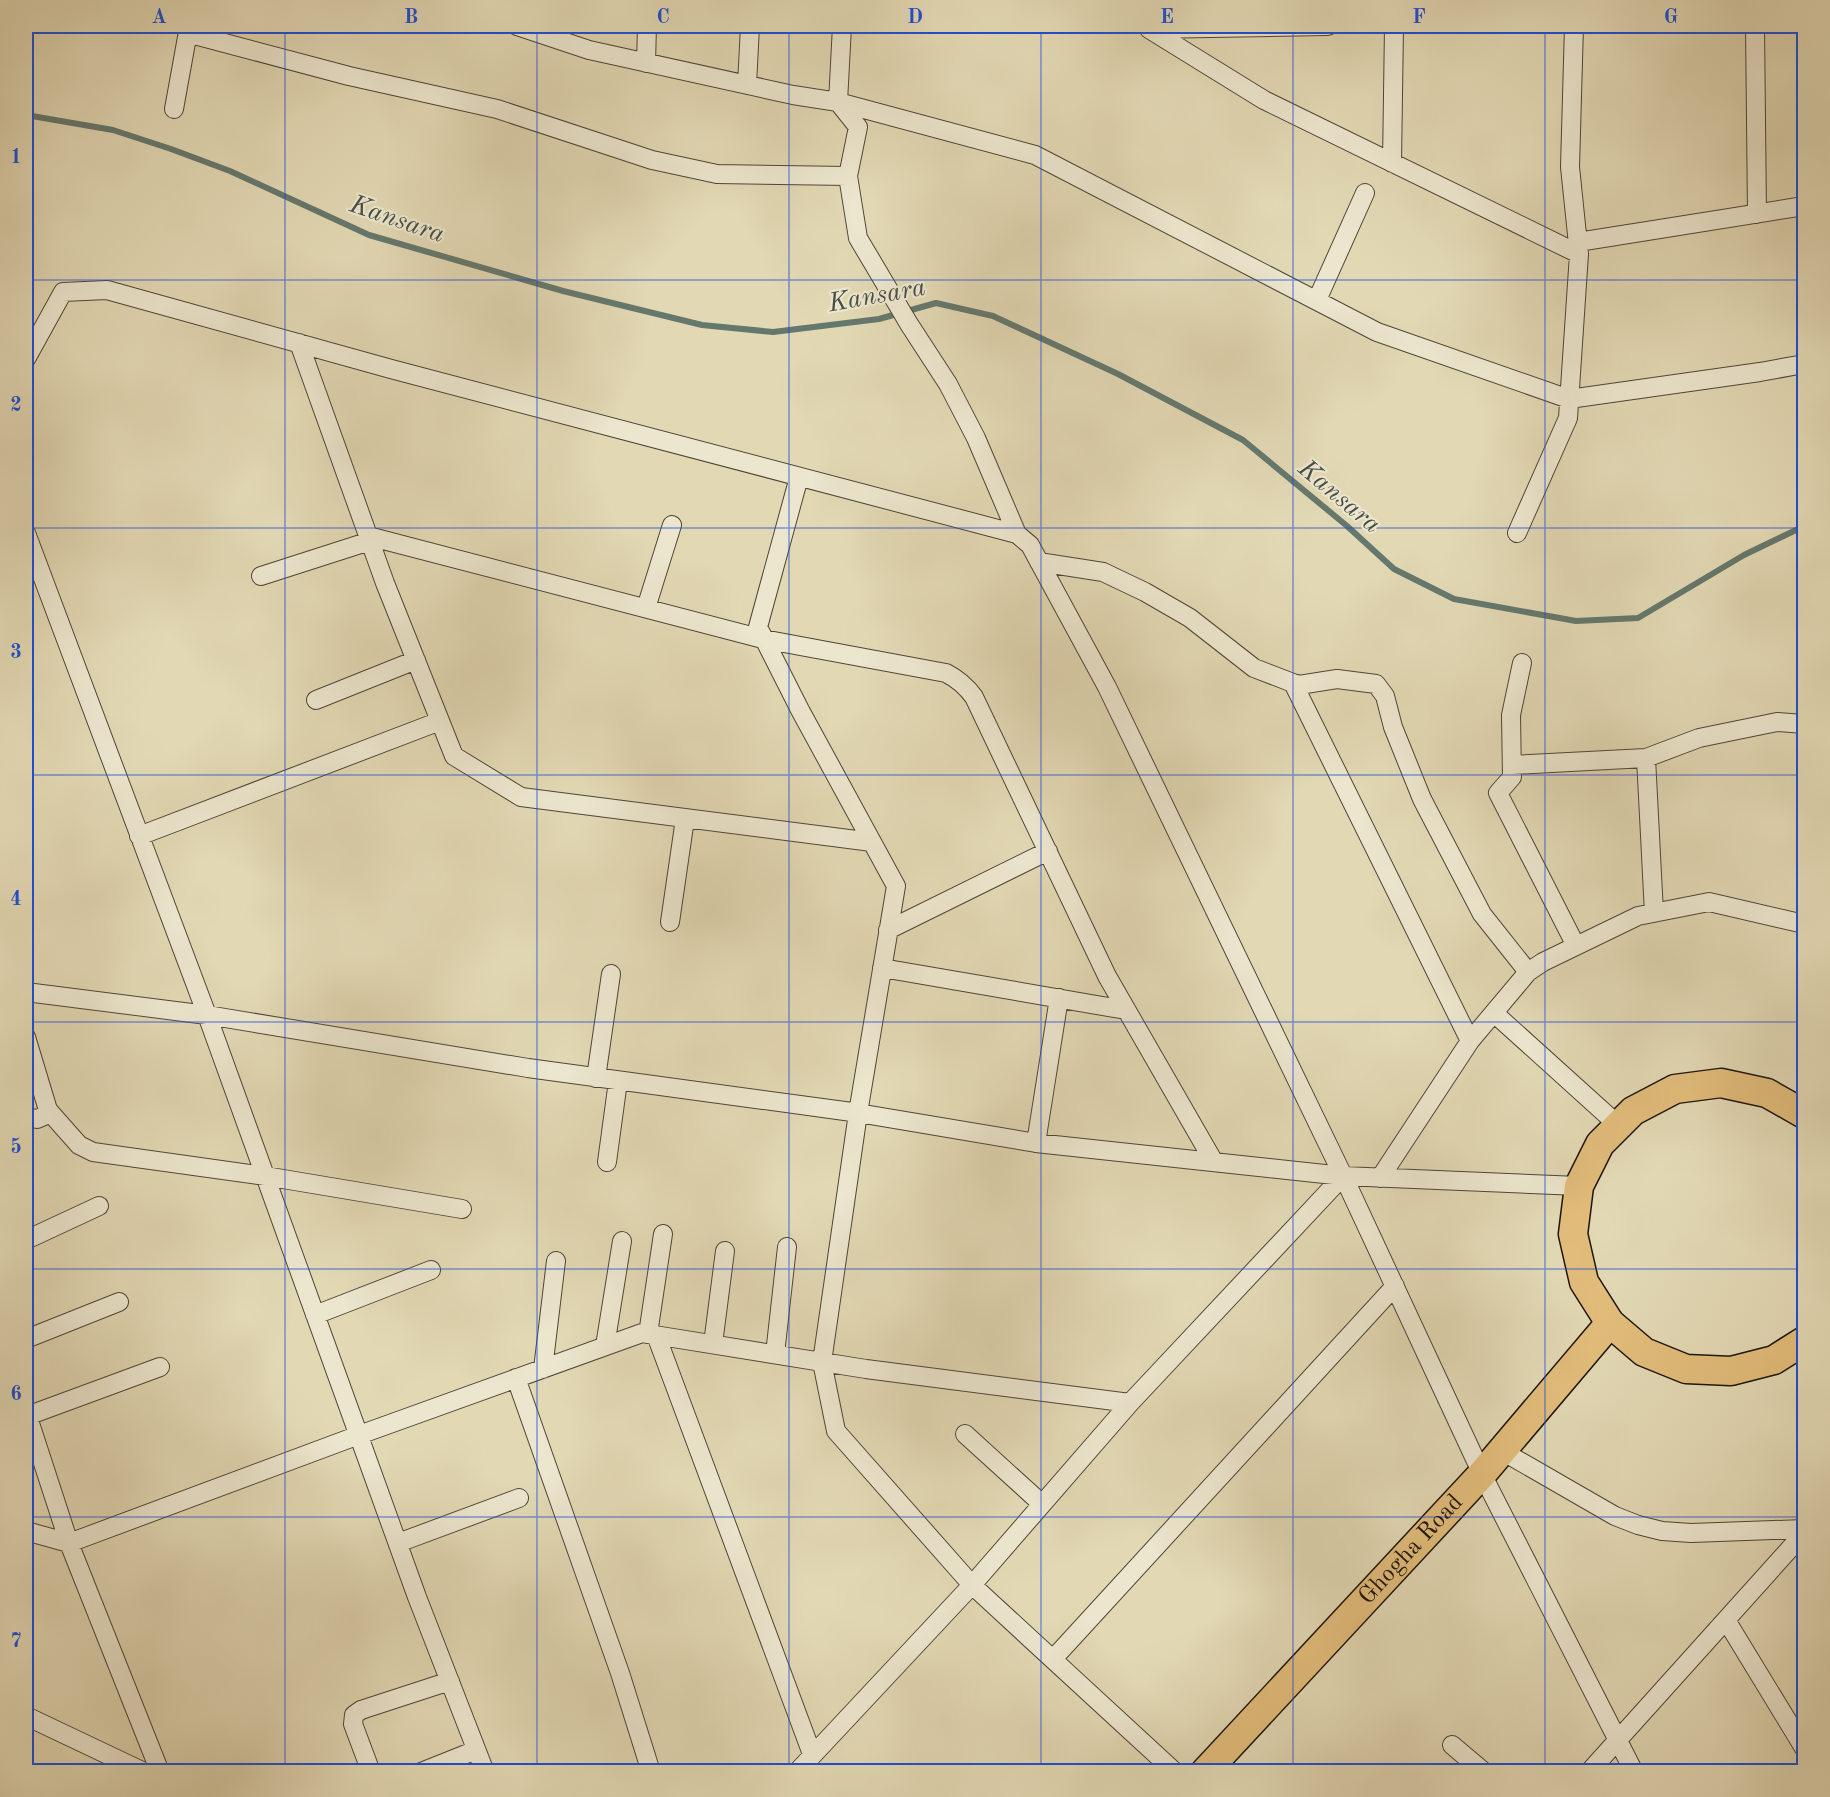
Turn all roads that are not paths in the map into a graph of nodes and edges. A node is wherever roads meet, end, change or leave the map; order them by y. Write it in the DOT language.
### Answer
graph roads {
  1 [pos="517,26"];
  2 [pos="647,26"];
  3 [pos="750,26"];
  4 [pos="842,26"];
  5 [pos="1328,26"];
  6 [pos="1394,26"];
  7 [pos="1574,26"];
  8 [pos="1755,26"];
  9 [pos="1144,28"];
  10 [pos="188,29"];
  11 [pos="646,63"];
  12 [pos="747,85"];
  13 [pos="838,102"];
  14 [pos="174,109"];
  15 [pos="1392,163"];
  16 [pos="848,176"];
  17 [pos="1365,193"];
  18 [pos="1804,206"];
  19 [pos="1757,214"];
  20 [pos="1579,248"];
  21 [pos="1317,300"];
  22 [pos="299,343"];
  23 [pos="26,359"];
  24 [pos="1804,364"];
  25 [pos="1569,399"];
  26 [pos="799,477"];
  27 [pos="672,525"];
  28 [pos="1516,532"];
  29 [pos="26,533"];
  30 [pos="1017,534"];
  31 [pos="369,539"];
  32 [pos="1039,562"];
  33 [pos="30,563"];
  34 [pos="261,576"];
  35 [pos="646,608"];
  36 [pos="763,639"];
  37 [pos="416,660"];
  38 [pos="1522,663"];
  39 [pos="1293,683"];
  40 [pos="316,700"];
  41 [pos="440,721"];
  42 [pos="1804,724"];
  43 [pos="1646,758"];
  44 [pos="1512,765"];
  45 [pos="685,819"];
  46 [pos="139,836"];
  47 [pos="872,842"];
  48 [pos="1047,851"];
  49 [pos="1654,913"];
  50 [pos="670,922"];
  51 [pos="1804,924"];
  52 [pos="888,930"];
  53 [pos="1576,946"];
  54 [pos="882,969"];
  55 [pos="1528,972"];
  56 [pos="611,974"];
  57 [pos="26,992"];
  58 [pos="1059,998"];
  59 [pos="1126,1010"];
  60 [pos="1494,1013"];
  61 [pos="207,1015"];
  62 [pos="26,1036"];
  63 [pos="1470,1041"];
  64 [pos="596,1077"];
  65 [pos="618,1081"];
  66 [pos="48,1110"];
  67 [pos="858,1113"];
  68 [pos="1804,1114"];
  69 [pos="26,1117"];
  70 [pos="1618,1125"];
  71 [pos="1036,1143"];
  72 [pos="606,1162"];
  73 [pos="1214,1162"];
  74 [pos="265,1176"];
  75 [pos="1343,1176"];
  76 [pos="1380,1178"];
  77 [pos="1579,1186"];
  78 [pos="99,1206"];
  79 [pos="462,1209"];
  80 [pos="663,1234"];
  81 [pos="26,1240"];
  82 [pos="622,1241"];
  83 [pos="787,1247"];
  84 [pos="724,1251"];
  85 [pos="556,1261"];
  86 [pos="431,1270"];
  87 [pos="1395,1286"];
  88 [pos="119,1302"];
  89 [pos="315,1315"];
  90 [pos="1610,1323"];
  91 [pos="652,1334"];
  92 [pos="26,1339"];
  93 [pos="1804,1341"];
  94 [pos="713,1344"];
  95 [pos="605,1346"];
  96 [pos="775,1354"];
  97 [pos="822,1362"];
  98 [pos="160,1367"];
  99 [pos="543,1369"];
  100 [pos="516,1378"];
  101 [pos="1130,1403"];
  102 [pos="26,1413"];
  103 [pos="965,1434"];
  104 [pos="359,1435"];
  105 [pos="1502,1451"];
  106 [pos="1482,1474"];
  107 [pos="519,1498"];
  108 [pos="1042,1504"];
  109 [pos="1804,1529"];
  110 [pos="26,1531"];
  111 [pos="1804,1533"];
  112 [pos="69,1543"];
  113 [pos="398,1543"];
  114 [pos="972,1585"];
  115 [pos="1726,1620"];
  116 [pos="1053,1659"];
  117 [pos="450,1681"];
  118 [pos="26,1716"];
  119 [pos="1618,1740"];
  120 [pos="1452,1745"];
  121 [pos="1804,1748"];
  122 [pos="476,1750"];
  123 [pos="812,1754"];
  124 [pos="144,1772"];
  125 [pos="159,1772"];
  126 [pos="371,1772"];
  127 [pos="421,1772"];
  128 [pos="484,1772"];
  129 [pos="651,1772"];
  130 [pos="797,1772"];
  131 [pos="1175,1772"];
  132 [pos="1205,1772"];
  133 [pos="1484,1772"];
  134 [pos="1589,1772"];
  135 [pos="1634,1772"];
  1 -- 11 [label="street"];
  2 -- 11 [label="street"];
  3 -- 12 [label="street"];
  4 -- 13 [label="street"];
  5 -- 9 [label="street"];
  6 -- 15 [label="street"];
  7 -- 20 [label="street"];
  8 -- 19 [label="street"];
  9 -- 15 [label="street"];
  10 -- 14 [label="street"];
  10 -- 16 [label="street"];
  11 -- 12 [label="street"];
  12 -- 13 [label="street"];
  13 -- 16 [label="street"];
  13 -- 21 [label="street"];
  15 -- 20 [label="street"];
  16 -- 30 [label="street"];
  17 -- 21 [label="street"];
  18 -- 19 [label="street"];
  19 -- 20 [label="street"];
  20 -- 25 [label="street"];
  21 -- 25 [label="street"];
  22 -- 23 [label="street"];
  22 -- 26 [label="street"];
  22 -- 31 [label="street"];
  24 -- 25 [label="street"];
  25 -- 28 [label="street"];
  26 -- 30 [label="street"];
  26 -- 36 [label="street"];
  27 -- 35 [label="street"];
  29 -- 33 [label="street"];
  30 -- 32 [label="street"];
  31 -- 34 [label="street"];
  31 -- 35 [label="street"];
  31 -- 37 [label="street"];
  32 -- 39 [label="street"];
  32 -- 75 [label="street"];
  33 -- 46 [label="street"];
  35 -- 36 [label="street"];
  36 -- 47 [label="street"];
  36 -- 48 [label="street"];
  37 -- 40 [label="street"];
  37 -- 41 [label="street"];
  38 -- 44 [label="street"];
  39 -- 55 [label="street"];
  39 -- 63 [label="street"];
  41 -- 45 [label="street"];
  41 -- 46 [label="street"];
  42 -- 43 [label="street"];
  43 -- 44 [label="street"];
  43 -- 49 [label="street"];
  44 -- 53 [label="street"];
  45 -- 47 [label="street"];
  45 -- 50 [label="street"];
  46 -- 61 [label="street"];
  47 -- 52 [label="street"];
  48 -- 52 [label="street"];
  48 -- 59 [label="street"];
  49 -- 51 [label="street"];
  49 -- 53 [label="street"];
  52 -- 54 [label="street"];
  53 -- 55 [label="street"];
  54 -- 58 [label="street"];
  54 -- 67 [label="street"];
  55 -- 60 [label="street"];
  56 -- 64 [label="street"];
  57 -- 61 [label="street"];
  58 -- 59 [label="street"];
  58 -- 71 [label="street"];
  59 -- 73 [label="street"];
  60 -- 63 [label="street"];
  60 -- 70 [label="street"];
  61 -- 64 [label="street"];
  61 -- 74 [label="street"];
  62 -- 66 [label="street"];
  63 -- 76 [label="street"];
  64 -- 65 [label="street"];
  65 -- 67 [label="street"];
  65 -- 72 [label="street"];
  66 -- 69 [label="street"];
  66 -- 74 [label="street"];
  67 -- 71 [label="street"];
  67 -- 97 [label="street"];
  68 -- 70 [label="main road"];
  70 -- 77 [label="main road"];
  71 -- 73 [label="street"];
  73 -- 75 [label="street"];
  74 -- 79 [label="street"];
  74 -- 89 [label="street"];
  75 -- 76 [label="street"];
  75 -- 87 [label="street"];
  75 -- 101 [label="street"];
  76 -- 77 [label="street"];
  77 -- 90 [label="main road"];
  78 -- 81 [label="street"];
  80 -- 91 [label="street"];
  82 -- 95 [label="street"];
  83 -- 96 [label="street"];
  84 -- 94 [label="street"];
  85 -- 99 [label="street"];
  86 -- 89 [label="street"];
  87 -- 106 [label="street"];
  87 -- 116 [label="street"];
  88 -- 92 [label="street"];
  89 -- 104 [label="street"];
  90 -- 93 [label="main road"];
  90 -- 105 [label="main road, Ghogha Road"];
  91 -- 94 [label="street"];
  91 -- 95 [label="street"];
  91 -- 123 [label="street"];
  94 -- 96 [label="street"];
  95 -- 99 [label="street"];
  96 -- 97 [label="street"];
  97 -- 101 [label="street"];
  97 -- 114 [label="street"];
  98 -- 102 [label="street"];
  99 -- 100 [label="street"];
  100 -- 104 [label="street"];
  100 -- 129 [label="street"];
  101 -- 108 [label="street"];
  102 -- 112 [label="street"];
  103 -- 108 [label="street"];
  104 -- 112 [label="street"];
  104 -- 113 [label="street"];
  105 -- 106 [label="main road, Ghogha Road"];
  105 -- 109 [label="street"];
  106 -- 119 [label="street"];
  106 -- 132 [label="main road, Ghogha Road"];
  107 -- 113 [label="street"];
  108 -- 114 [label="street"];
  110 -- 112 [label="street"];
  111 -- 115 [label="street"];
  112 -- 125 [label="street"];
  113 -- 117 [label="street"];
  114 -- 116 [label="street"];
  114 -- 123 [label="street"];
  115 -- 119 [label="street"];
  115 -- 121 [label="street"];
  116 -- 131 [label="street"];
  117 -- 122 [label="street"];
  117 -- 126 [label="street"];
  118 -- 124 [label="street"];
  119 -- 134 [label="street"];
  119 -- 135 [label="street"];
  120 -- 133 [label="street"];
  122 -- 127 [label="street"];
  122 -- 128 [label="street"];
  123 -- 130 [label="street"];
}
